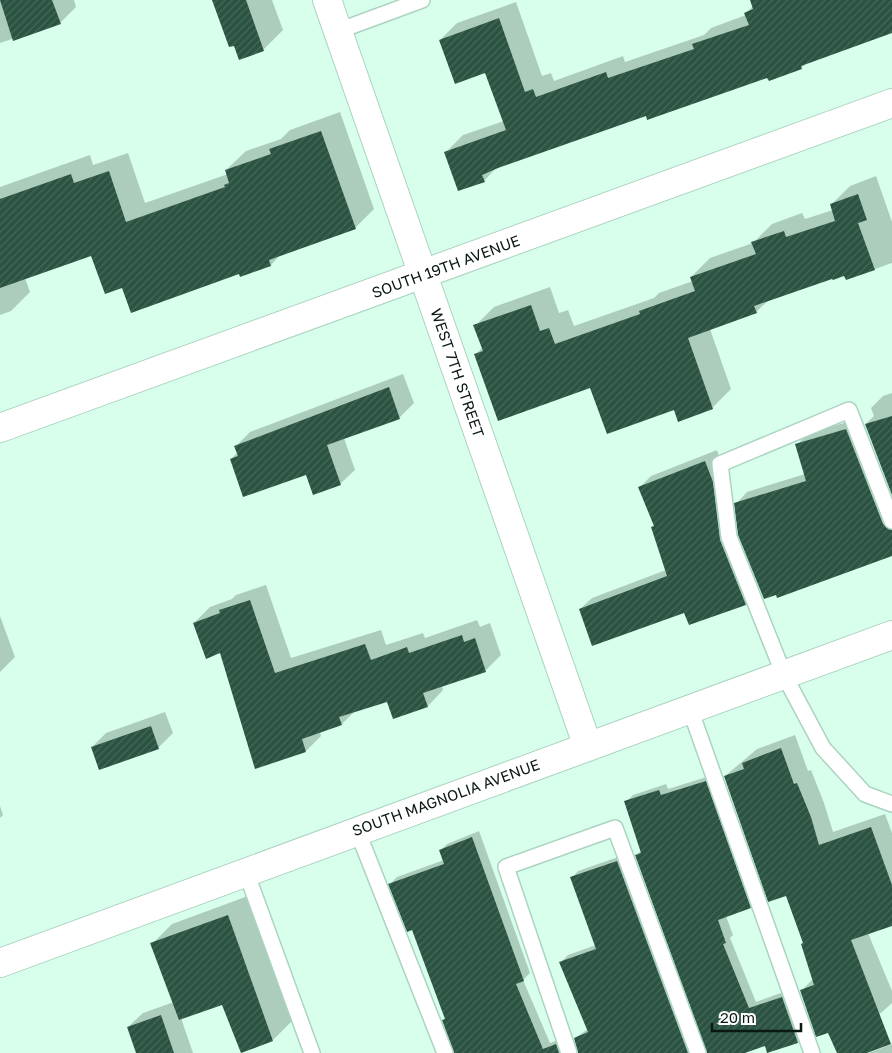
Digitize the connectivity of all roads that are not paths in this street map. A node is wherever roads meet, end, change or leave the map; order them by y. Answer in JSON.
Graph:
{"nodes":[{"id":1,"x":327,"y":0,"type":"edge"},
{"id":2,"x":422,"y":0,"type":"edge"},
{"id":3,"x":338,"y":31,"type":"junction"},
{"id":4,"x":892,"y":103,"type":"edge"},
{"id":5,"x":423,"y":275,"type":"junction"},
{"id":6,"x":0,"y":428,"type":"edge"},
{"id":7,"x":892,"y":521,"type":"edge"},
{"id":8,"x":892,"y":635,"type":"edge"},
{"id":9,"x":784,"y":675,"type":"junction"},
{"id":10,"x":690,"y":709,"type":"junction"},
{"id":11,"x":588,"y":747,"type":"junction"},
{"id":12,"x":892,"y":804,"type":"edge"},
{"id":13,"x":357,"y":830,"type":"junction"},
{"id":14,"x":246,"y":872,"type":"junction"},
{"id":15,"x":0,"y":963,"type":"edge"},
{"id":16,"x":312,"y":1053,"type":"edge"},
{"id":17,"x":445,"y":1053,"type":"edge"},
{"id":18,"x":569,"y":1053,"type":"edge"},
{"id":19,"x":698,"y":1053,"type":"edge"},
{"id":20,"x":812,"y":1053,"type":"edge"}],
"edges":[{"from":1,"to":3,"type":"street","name":"WEST 7TH STREET"},
{"from":2,"to":3,"type":"lane"},
{"from":3,"to":5,"type":"street","name":"WEST 7TH STREET"},
{"from":4,"to":5,"type":"street","name":"SOUTH 19TH AVENUE"},
{"from":5,"to":6,"type":"street","name":"SOUTH 19TH AVENUE"},
{"from":5,"to":11,"type":"street","name":"WEST 7TH STREET"},
{"from":7,"to":9,"type":"lane"},
{"from":8,"to":9,"type":"street","name":"SOUTH MAGNOLIA AVENUE"},
{"from":9,"to":10,"type":"street","name":"SOUTH MAGNOLIA AVENUE"},
{"from":9,"to":12,"type":"lane"},
{"from":10,"to":11,"type":"street","name":"SOUTH MAGNOLIA AVENUE"},
{"from":10,"to":20,"type":"lane"},
{"from":11,"to":13,"type":"street","name":"SOUTH MAGNOLIA AVENUE"},
{"from":13,"to":14,"type":"street","name":"SOUTH MAGNOLIA AVENUE"},
{"from":13,"to":17,"type":"lane"},
{"from":14,"to":15,"type":"street","name":"SOUTH MAGNOLIA AVENUE"},
{"from":14,"to":16,"type":"lane"},
{"from":18,"to":19,"type":"lane"}]}
